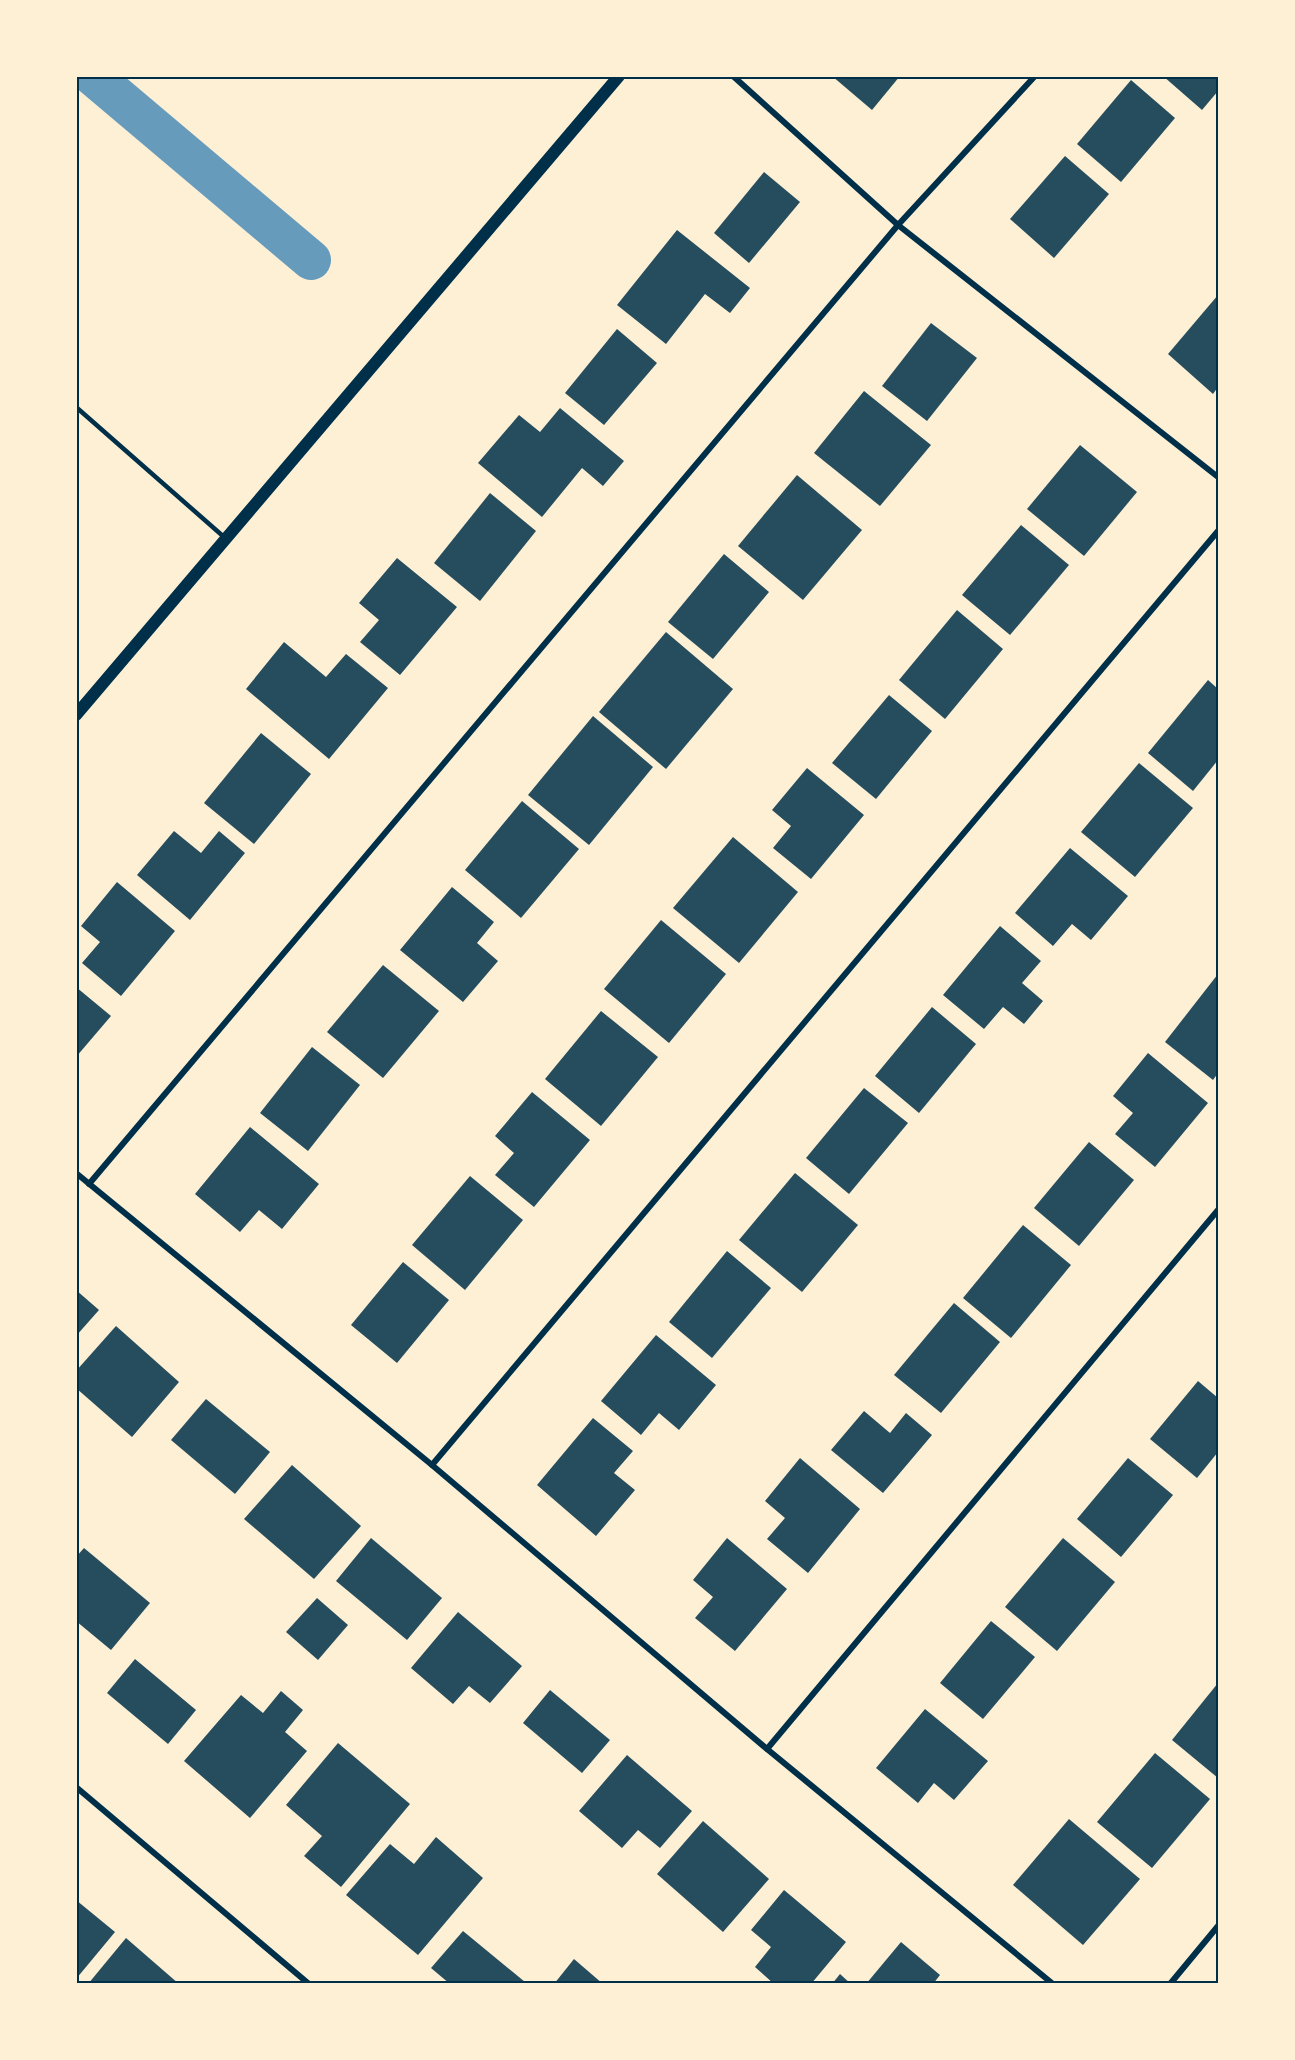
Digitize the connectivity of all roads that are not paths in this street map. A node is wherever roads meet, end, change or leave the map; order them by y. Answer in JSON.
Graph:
{"nodes":[{"id":1,"x":618,"y":76,"type":"edge"},
{"id":2,"x":733,"y":76,"type":"edge"},
{"id":3,"x":1035,"y":76,"type":"edge"},
{"id":4,"x":898,"y":225,"type":"junction"},
{"id":5,"x":76,"y":407,"type":"edge"},
{"id":6,"x":1218,"y":477,"type":"edge"},
{"id":7,"x":1218,"y":531,"type":"edge"},
{"id":8,"x":226,"y":538,"type":"junction"},
{"id":9,"x":76,"y":715,"type":"edge"},
{"id":10,"x":76,"y":1173,"type":"edge"},
{"id":11,"x":90,"y":1184,"type":"junction"},
{"id":12,"x":1218,"y":1210,"type":"edge"},
{"id":13,"x":432,"y":1465,"type":"junction"},
{"id":14,"x":767,"y":1749,"type":"junction"},
{"id":15,"x":76,"y":1787,"type":"edge"},
{"id":16,"x":1218,"y":1926,"type":"edge"},
{"id":17,"x":309,"y":1983,"type":"edge"},
{"id":18,"x":1053,"y":1983,"type":"edge"},
{"id":19,"x":1170,"y":1983,"type":"edge"}],
"edges":[{"from":1,"to":8,"type":"main road"},
{"from":2,"to":4,"type":"street"},
{"from":3,"to":4,"type":"street"},
{"from":4,"to":6,"type":"street"},
{"from":4,"to":11,"type":"street"},
{"from":5,"to":8,"type":"lane"},
{"from":7,"to":13,"type":"street"},
{"from":8,"to":9,"type":"main road"},
{"from":10,"to":11,"type":"street"},
{"from":11,"to":13,"type":"street"},
{"from":12,"to":14,"type":"street"},
{"from":13,"to":14,"type":"street"},
{"from":14,"to":18,"type":"street"},
{"from":15,"to":17,"type":"street"},
{"from":16,"to":19,"type":"street"}]}
